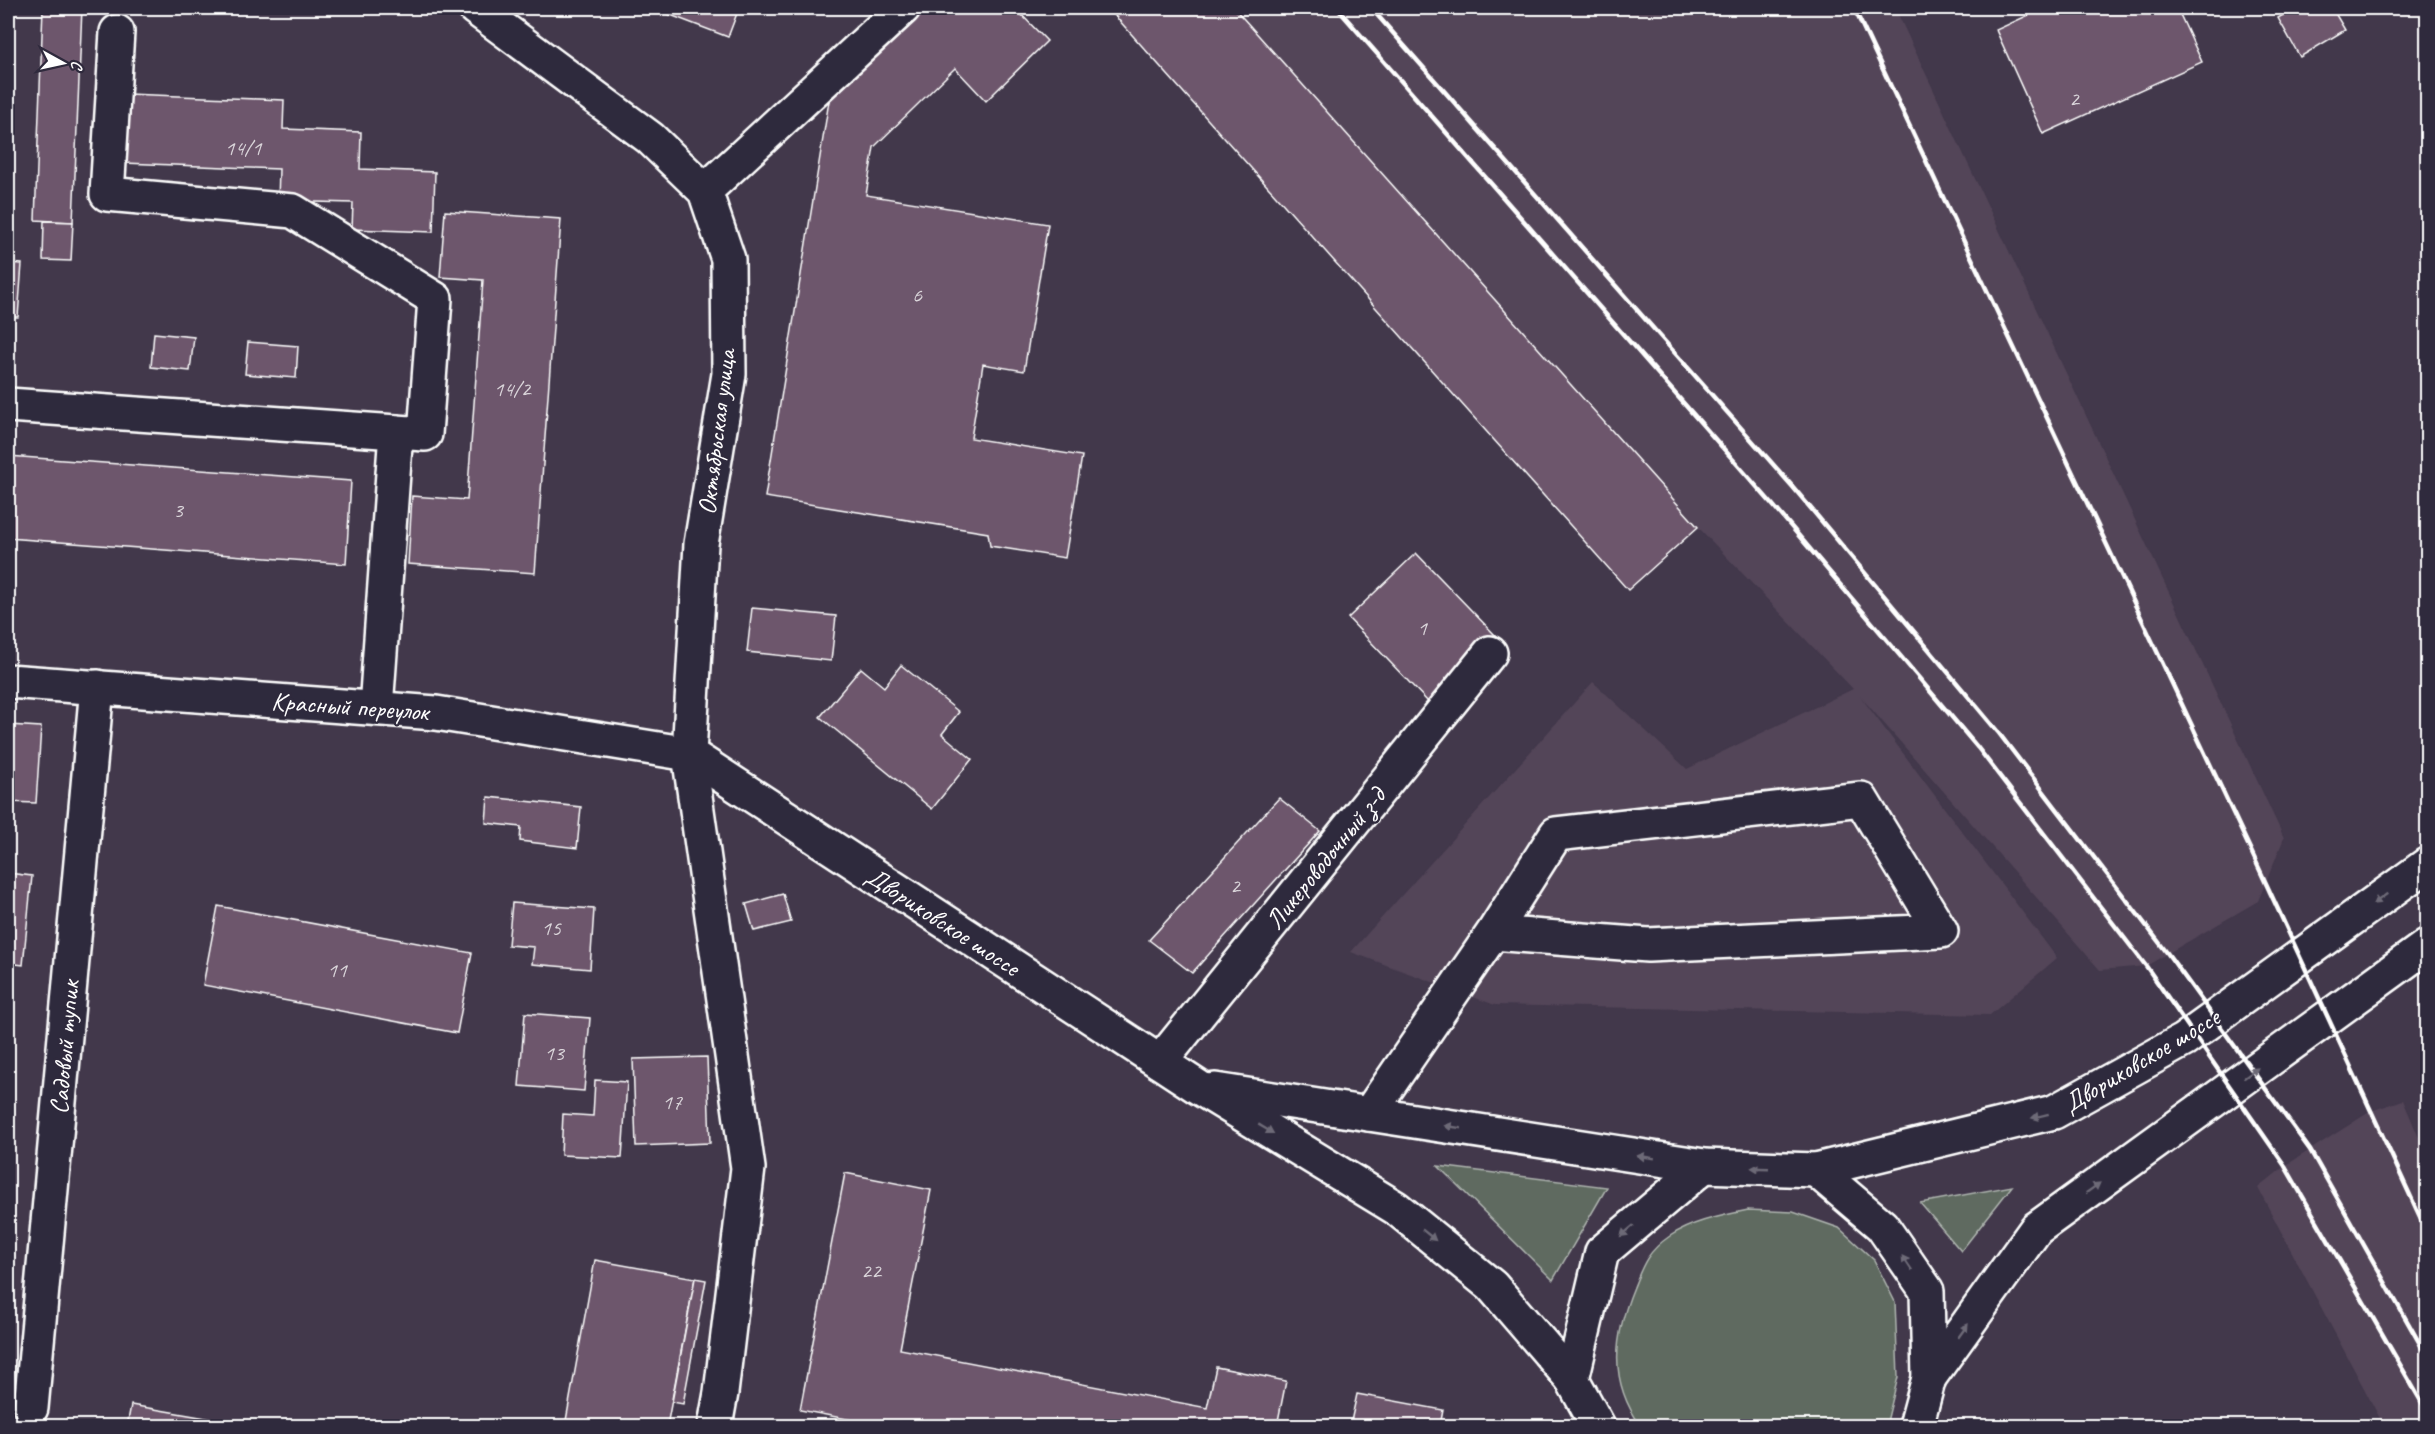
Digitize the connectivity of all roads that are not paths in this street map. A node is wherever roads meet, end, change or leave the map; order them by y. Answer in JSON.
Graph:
{"nodes":[{"id":1,"x":475,"y":8,"type":"edge"},
{"id":2,"x":903,"y":8,"type":"edge"},
{"id":3,"x":117,"y":32,"type":"dead end"},
{"id":4,"x":705,"y":191,"type":"junction"},
{"id":5,"x":8,"y":405,"type":"edge"},
{"id":6,"x":396,"y":432,"type":"junction"},
{"id":7,"x":1490,"y":653,"type":"dead end"},
{"id":8,"x":8,"y":681,"type":"edge"},
{"id":9,"x":97,"y":687,"type":"junction"},
{"id":10,"x":376,"y":708,"type":"junction"},
{"id":11,"x":689,"y":754,"type":"junction"},
{"id":12,"x":2427,"y":864,"type":"edge"},
{"id":13,"x":1493,"y":933,"type":"junction"},
{"id":14,"x":2427,"y":945,"type":"edge"},
{"id":15,"x":1160,"y":1062,"type":"junction"},
{"id":16,"x":1198,"y":1088,"type":"junction"},
{"id":17,"x":1369,"y":1114,"type":"junction"},
{"id":18,"x":1704,"y":1166,"type":"junction"},
{"id":19,"x":1816,"y":1170,"type":"junction"},
{"id":20,"x":1929,"y":1378,"type":"junction"},
{"id":21,"x":1572,"y":1380,"type":"junction"},
{"id":22,"x":31,"y":1408,"type":"dead end"},
{"id":23,"x":715,"y":1426,"type":"edge"},
{"id":24,"x":1599,"y":1426,"type":"edge"},
{"id":25,"x":1916,"y":1426,"type":"edge"}],
"edges":[{"from":1,"to":4,"type":"main road","name":"Октябрьская улица"},
{"from":2,"to":4,"type":"main road"},
{"from":3,"to":6,"type":"main road"},
{"from":4,"to":11,"type":"main road","name":"Октябрьская улица"},
{"from":5,"to":6,"type":"main road"},
{"from":6,"to":10,"type":"main road"},
{"from":7,"to":15,"type":"main road","name":"Ликероводочный з-д"},
{"from":8,"to":9,"type":"main road","name":"Красный переулок"},
{"from":9,"to":10,"type":"main road","name":"Красный переулок"},
{"from":9,"to":22,"type":"main road","name":"Садовый тупик"},
{"from":10,"to":11,"type":"main road","name":"Красный переулок"},
{"from":11,"to":15,"type":"main road","name":"Двориковское шоссе"},
{"from":11,"to":23,"type":"main road","name":"Октябрьская улица"},
{"from":12,"to":19,"type":"main road","name":"Двориковское шоссе","one_way":true},
{"from":13,"to":13,"type":"main road"},
{"from":13,"to":17,"type":"main road"},
{"from":20,"to":14,"type":"main road","one_way":true},
{"from":15,"to":16,"type":"main road","name":"Двориковское шоссе"},
{"from":16,"to":17,"type":"main road","name":"Двориковское шоссе"},
{"from":16,"to":21,"type":"main road","name":"Двориковское шоссе","one_way":true},
{"from":18,"to":17,"type":"main road","name":"Двориковское шоссе","one_way":true},
{"from":19,"to":18,"type":"main road","name":"Двориковское шоссе","one_way":true},
{"from":18,"to":21,"type":"main road","one_way":true},
{"from":20,"to":19,"type":"main road","one_way":true},
{"from":20,"to":25,"type":"main road"},
{"from":21,"to":24,"type":"main road","name":"Двориковское шоссе"}]}
